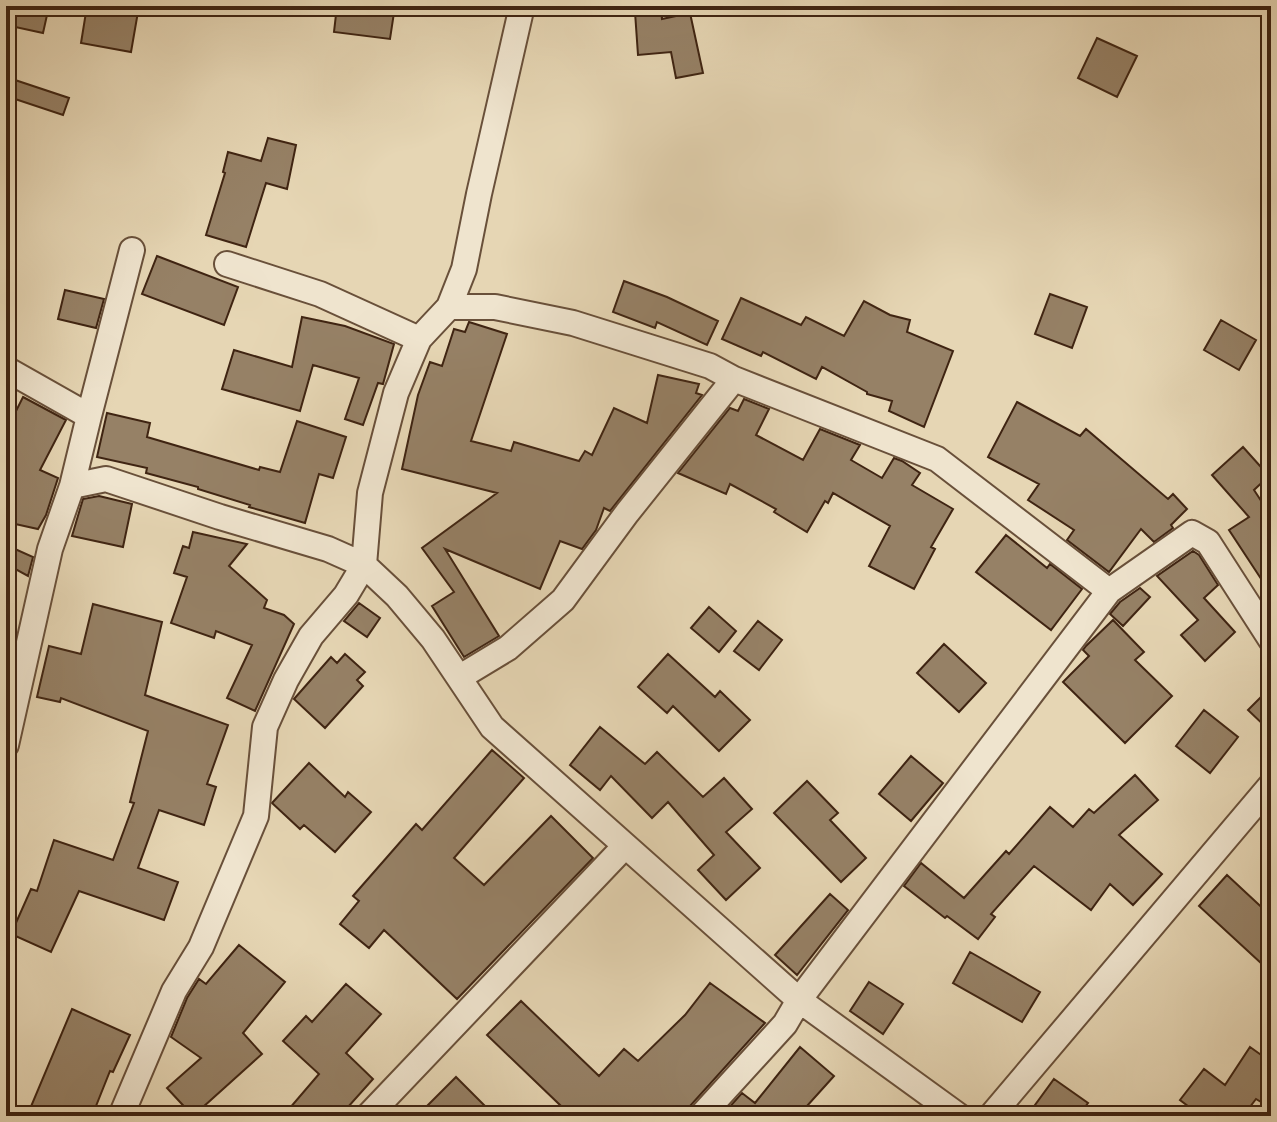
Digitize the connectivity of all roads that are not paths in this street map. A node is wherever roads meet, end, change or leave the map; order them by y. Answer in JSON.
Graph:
{"nodes":[{"id":1,"x":522,"y":6,"type":"edge"},
{"id":2,"x":132,"y":250,"type":"dead end"},
{"id":3,"x":227,"y":264,"type":"dead end"},
{"id":4,"x":449,"y":307,"type":"junction"},
{"id":5,"x":419,"y":339,"type":"junction"},
{"id":6,"x":6,"y":369,"type":"edge"},
{"id":7,"x":734,"y":379,"type":"junction"},
{"id":8,"x":89,"y":416,"type":"junction"},
{"id":9,"x":72,"y":486,"type":"junction"},
{"id":10,"x":364,"y":565,"type":"junction"},
{"id":11,"x":1109,"y":591,"type":"junction"},
{"id":12,"x":1271,"y":640,"type":"edge"},
{"id":13,"x":460,"y":677,"type":"junction"},
{"id":14,"x":6,"y":745,"type":"edge"},
{"id":15,"x":1271,"y":785,"type":"edge"},
{"id":16,"x":625,"y":846,"type":"junction"},
{"id":17,"x":799,"y":1000,"type":"junction"},
{"id":18,"x":121,"y":1116,"type":"edge"},
{"id":19,"x":368,"y":1116,"type":"edge"},
{"id":20,"x":701,"y":1116,"type":"edge"},
{"id":21,"x":959,"y":1116,"type":"edge"},
{"id":22,"x":991,"y":1116,"type":"edge"}],
"edges":[{"from":1,"to":4,"type":"street"},
{"from":2,"to":8,"type":"street"},
{"from":3,"to":5,"type":"street"},
{"from":4,"to":5,"type":"street"},
{"from":4,"to":7,"type":"street"},
{"from":5,"to":10,"type":"street"},
{"from":6,"to":8,"type":"street"},
{"from":7,"to":11,"type":"street"},
{"from":7,"to":13,"type":"street"},
{"from":8,"to":9,"type":"street"},
{"from":9,"to":10,"type":"street"},
{"from":9,"to":14,"type":"street"},
{"from":10,"to":13,"type":"street"},
{"from":10,"to":18,"type":"street"},
{"from":11,"to":12,"type":"street"},
{"from":11,"to":17,"type":"street"},
{"from":13,"to":16,"type":"street"},
{"from":15,"to":22,"type":"street"},
{"from":16,"to":17,"type":"street"},
{"from":16,"to":19,"type":"street"},
{"from":17,"to":20,"type":"street"},
{"from":17,"to":21,"type":"street"}]}
